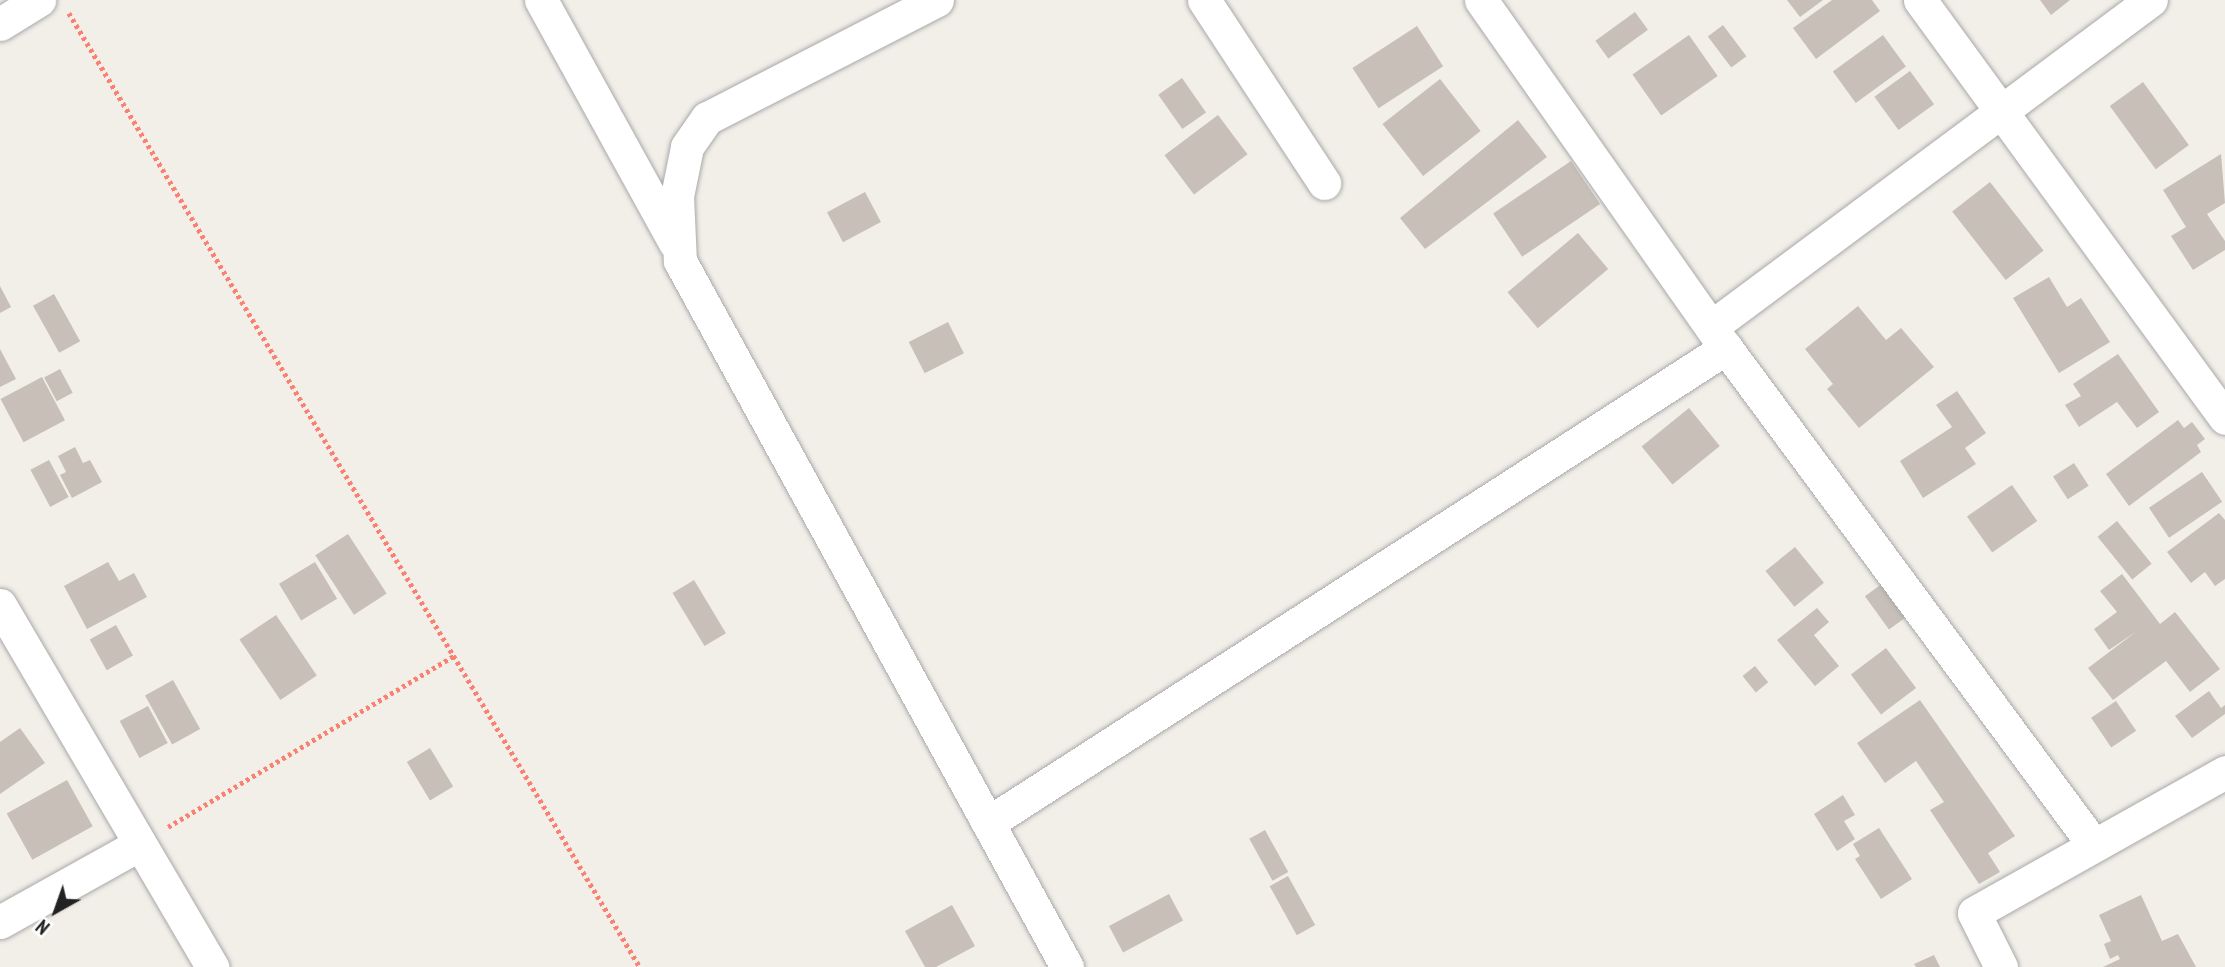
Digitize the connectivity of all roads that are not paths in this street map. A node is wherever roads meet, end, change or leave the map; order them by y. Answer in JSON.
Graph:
{"nodes":[{"id":1,"x":39,"y":0,"type":"edge"},
{"id":2,"x":541,"y":0,"type":"edge"},
{"id":3,"x":937,"y":0,"type":"edge"},
{"id":4,"x":1205,"y":0,"type":"edge"},
{"id":5,"x":1480,"y":0,"type":"edge"},
{"id":6,"x":1920,"y":0,"type":"edge"},
{"id":7,"x":2151,"y":0,"type":"edge"},
{"id":8,"x":0,"y":24,"type":"edge"},
{"id":9,"x":2001,"y":112,"type":"junction"},
{"id":10,"x":1324,"y":183,"type":"dead end"},
{"id":11,"x":680,"y":251,"type":"junction"},
{"id":12,"x":1719,"y":338,"type":"junction"},
{"id":13,"x":2225,"y":418,"type":"edge"},
{"id":14,"x":0,"y":605,"type":"edge"},
{"id":15,"x":2225,"y":772,"type":"edge"},
{"id":16,"x":988,"y":823,"type":"junction"},
{"id":17,"x":140,"y":844,"type":"junction"},
{"id":18,"x":2093,"y":844,"type":"junction"},
{"id":19,"x":0,"y":922,"type":"edge"},
{"id":20,"x":212,"y":967,"type":"edge"},
{"id":21,"x":1067,"y":967,"type":"edge"},
{"id":22,"x":2001,"y":967,"type":"edge"}],
"edges":[{"from":1,"to":8,"type":"street"},
{"from":2,"to":11,"type":"street"},
{"from":3,"to":11,"type":"street"},
{"from":4,"to":10,"type":"street"},
{"from":5,"to":12,"type":"street"},
{"from":6,"to":9,"type":"street"},
{"from":7,"to":9,"type":"street"},
{"from":9,"to":12,"type":"street"},
{"from":9,"to":13,"type":"street"},
{"from":11,"to":16,"type":"street"},
{"from":12,"to":16,"type":"street"},
{"from":12,"to":18,"type":"street"},
{"from":14,"to":17,"type":"street"},
{"from":15,"to":18,"type":"street"},
{"from":16,"to":21,"type":"street"},
{"from":17,"to":19,"type":"street"},
{"from":17,"to":20,"type":"street"},
{"from":18,"to":22,"type":"street"}]}
